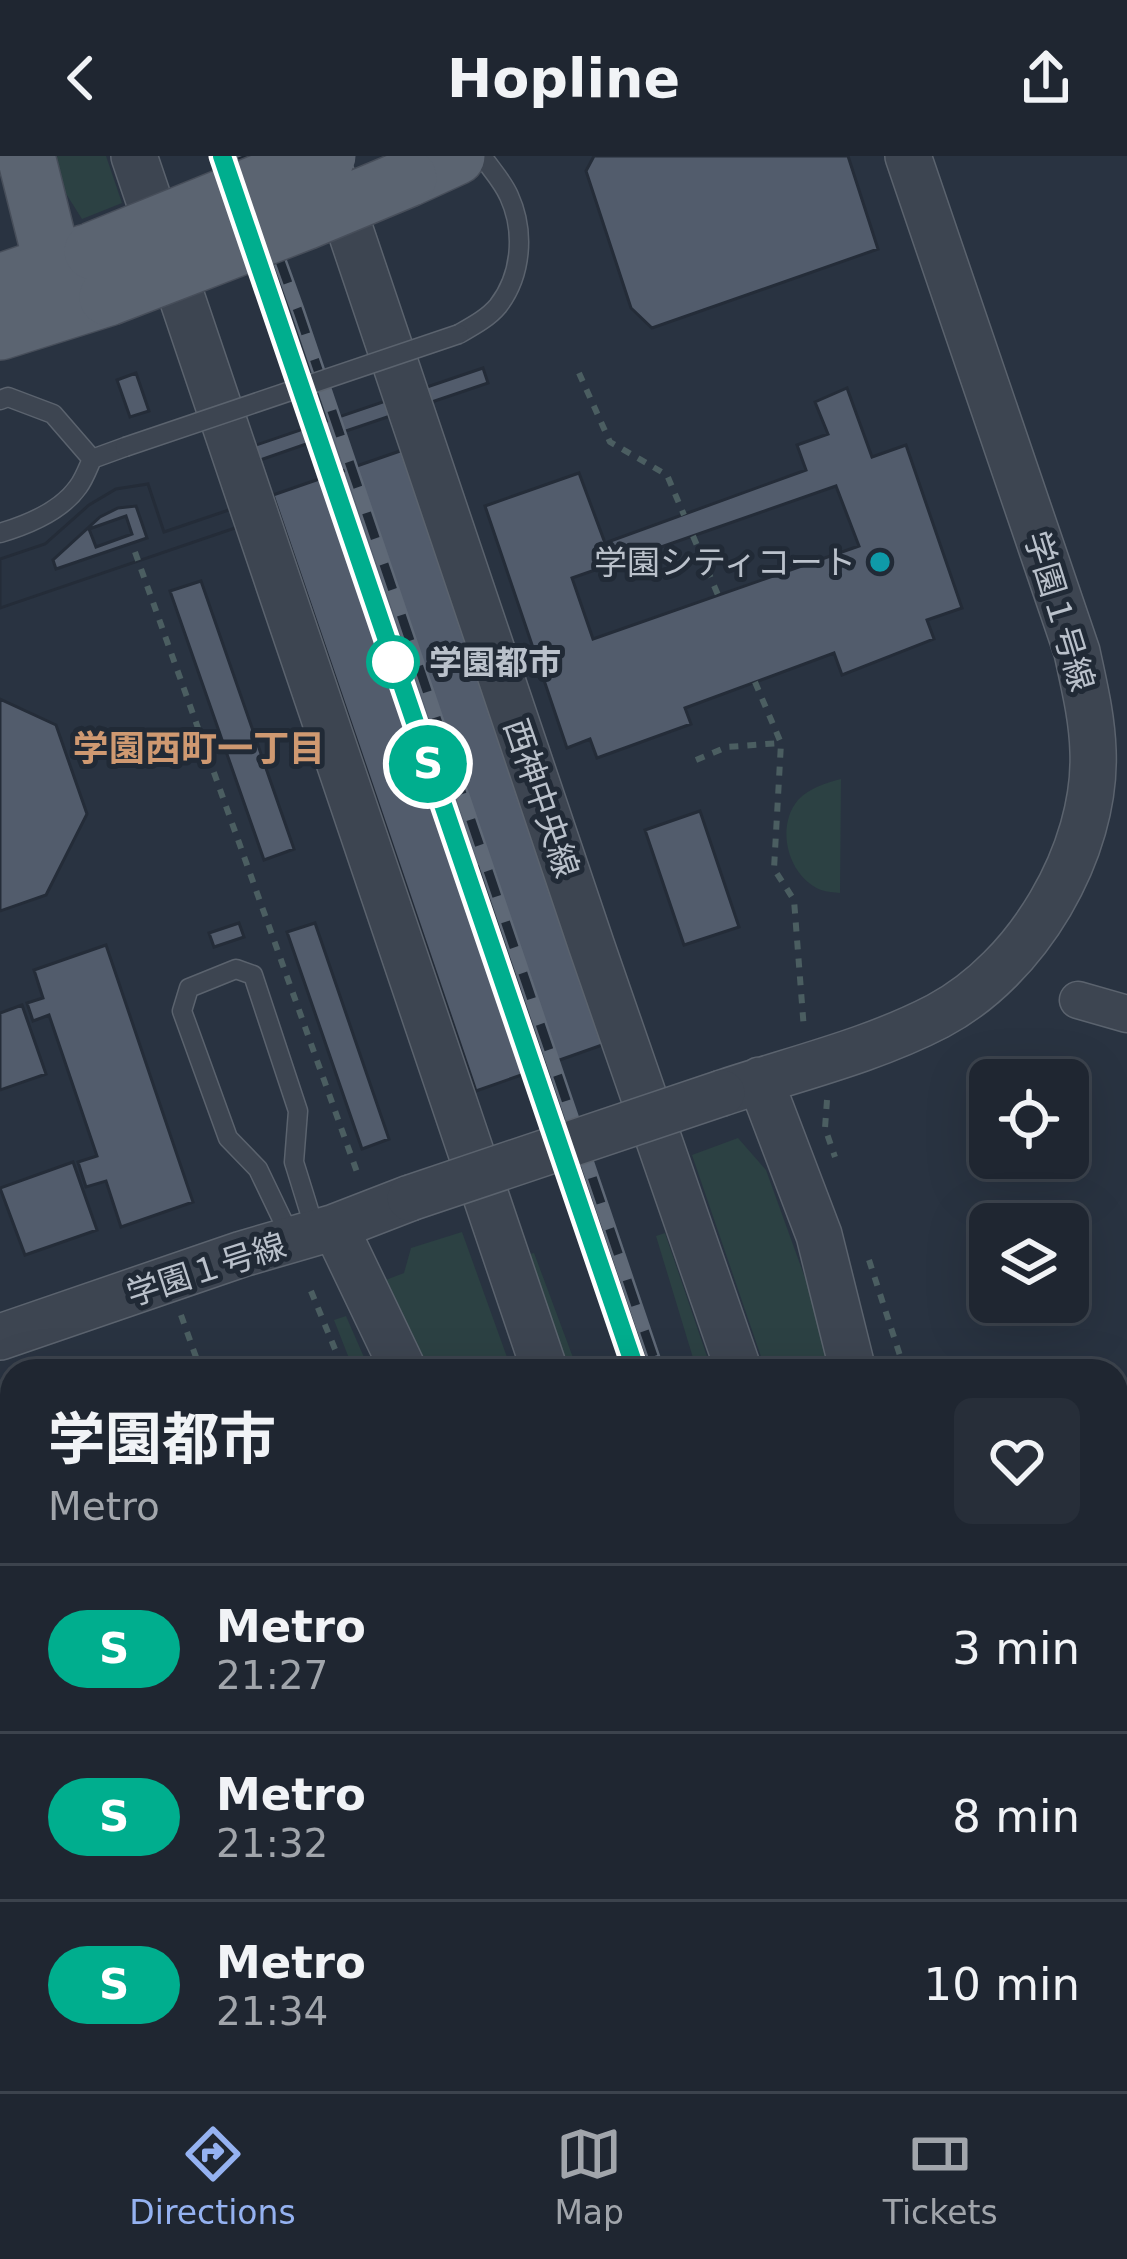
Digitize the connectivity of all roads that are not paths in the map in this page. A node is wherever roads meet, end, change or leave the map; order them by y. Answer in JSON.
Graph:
{"nodes":[{"id":1,"x":26,"y":156,"type":"edge"},
{"id":2,"x":134,"y":156,"type":"edge"},
{"id":3,"x":327,"y":156,"type":"edge"},
{"id":4,"x":482,"y":156,"type":"edge"},
{"id":5,"x":908,"y":156,"type":"edge"},
{"id":6,"x":432,"y":167,"type":"edge"},
{"id":7,"x":85,"y":271,"type":"junction"},
{"id":8,"x":0,"y":283,"type":"edge"},
{"id":9,"x":0,"y":331,"type":"edge"},
{"id":10,"x":0,"y":400,"type":"edge"},
{"id":11,"x":92,"y":459,"type":"junction"},
{"id":12,"x":0,"y":533,"type":"edge"},
{"id":13,"x":1078,"y":1000,"type":"dead end"},
{"id":14,"x":1127,"y":1014,"type":"edge"},
{"id":15,"x":741,"y":1086,"type":"junction"},
{"id":16,"x":314,"y":1233,"type":"junction"},
{"id":17,"x":0,"y":1337,"type":"edge"},
{"id":18,"x":396,"y":1359,"type":"edge"},
{"id":19,"x":541,"y":1359,"type":"edge"},
{"id":20,"x":735,"y":1359,"type":"edge"},
{"id":21,"x":850,"y":1359,"type":"edge"}],
"edges":[{"from":1,"to":7,"type":"main road"},
{"from":2,"to":19,"type":"street"},
{"from":3,"to":7,"type":"main road","bridge":true},
{"from":3,"to":20,"type":"street","name":"西神中央線"},
{"from":4,"to":11,"type":"lane","bridge":true},
{"from":5,"to":15,"type":"street","name":"学園１号線"},
{"from":6,"to":7,"type":"main road","bridge":true},
{"from":7,"to":8,"type":"main road"},
{"from":7,"to":9,"type":"main road"},
{"from":10,"to":11,"type":"lane"},
{"from":11,"to":12,"type":"lane"},
{"from":13,"to":14,"type":"street"},
{"from":15,"to":16,"type":"street","name":"学園１号線","bridge":true},
{"from":15,"to":21,"type":"street"},
{"from":16,"to":16,"type":"lane"},
{"from":16,"to":17,"type":"street","name":"学園１号線"},
{"from":16,"to":18,"type":"street"}]}
